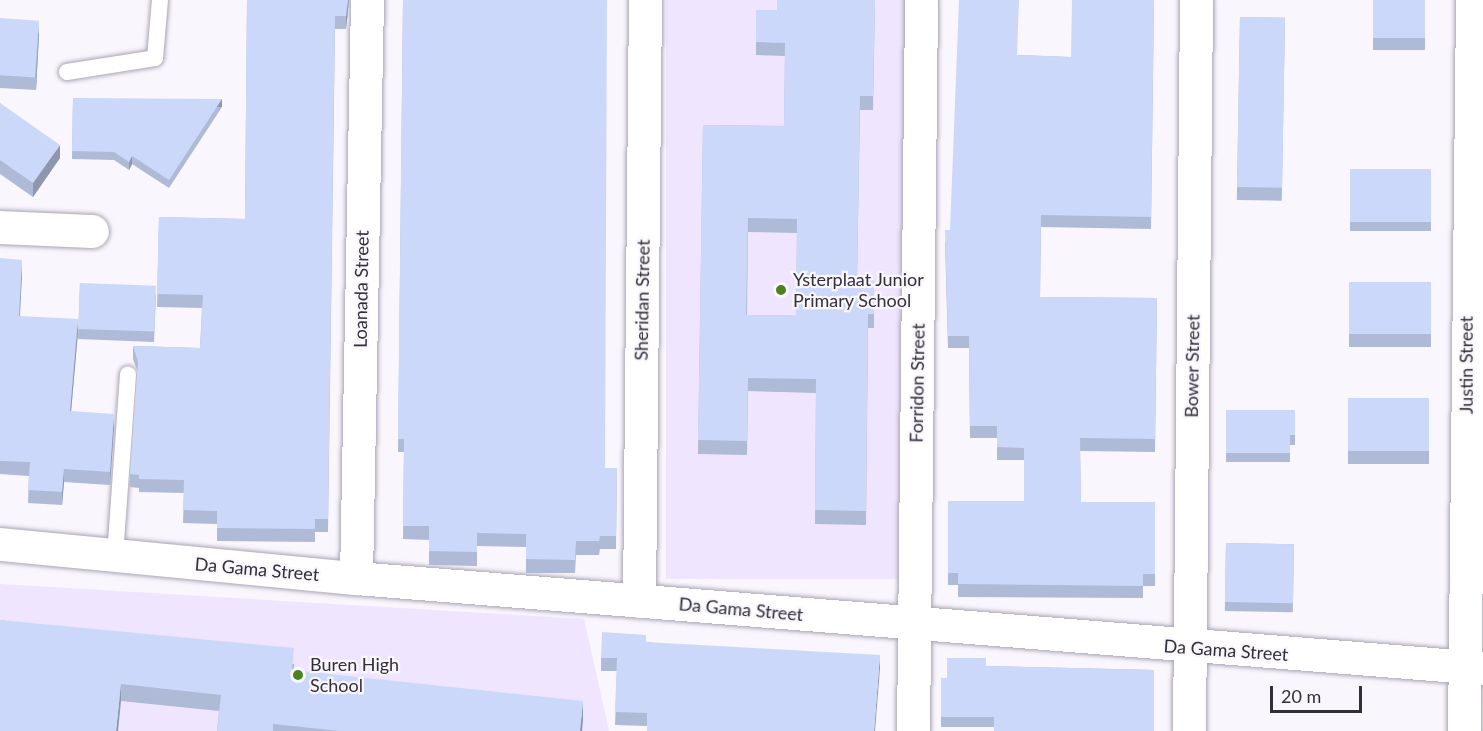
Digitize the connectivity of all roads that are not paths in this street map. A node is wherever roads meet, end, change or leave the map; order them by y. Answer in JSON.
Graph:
{"nodes":[{"id":1,"x":160,"y":0,"type":"edge"},
{"id":2,"x":367,"y":0,"type":"edge"},
{"id":3,"x":645,"y":0,"type":"edge"},
{"id":4,"x":921,"y":0,"type":"edge"},
{"id":5,"x":1196,"y":0,"type":"edge"},
{"id":6,"x":1472,"y":0,"type":"edge"},
{"id":7,"x":68,"y":72,"type":"dead end"},
{"id":8,"x":0,"y":226,"type":"edge"},
{"id":9,"x":92,"y":231,"type":"dead end"},
{"id":10,"x":128,"y":374,"type":"dead end"},
{"id":11,"x":0,"y":544,"type":"edge"},
{"id":12,"x":115,"y":556,"type":"junction"},
{"id":13,"x":356,"y":578,"type":"junction"},
{"id":14,"x":639,"y":601,"type":"junction"},
{"id":15,"x":914,"y":623,"type":"junction"},
{"id":16,"x":1190,"y":647,"type":"junction"},
{"id":17,"x":1474,"y":667,"type":"edge"},
{"id":18,"x":913,"y":731,"type":"edge"},
{"id":19,"x":1189,"y":731,"type":"edge"},
{"id":20,"x":1464,"y":731,"type":"edge"}],
"edges":[{"from":1,"to":7,"type":"lane"},
{"from":2,"to":13,"type":"street","name":"Loanada Street"},
{"from":3,"to":14,"type":"street","name":"Sheridan Street"},
{"from":4,"to":15,"type":"street","name":"Forridon Street"},
{"from":5,"to":16,"type":"street","name":"Bower Street"},
{"from":6,"to":17,"type":"street","name":"Justin Street"},
{"from":8,"to":9,"type":"street"},
{"from":10,"to":12,"type":"lane"},
{"from":11,"to":12,"type":"street","name":"Da Gama Street"},
{"from":12,"to":13,"type":"street","name":"Da Gama Street"},
{"from":13,"to":14,"type":"street","name":"Da Gama Street"},
{"from":14,"to":15,"type":"street","name":"Da Gama Street"},
{"from":15,"to":16,"type":"street","name":"Da Gama Street"},
{"from":15,"to":18,"type":"street","name":"Forridon Street"},
{"from":16,"to":17,"type":"street","name":"Da Gama Street"},
{"from":16,"to":19,"type":"street","name":"Bower Street"},
{"from":17,"to":20,"type":"street","name":"Justin Street"}]}
